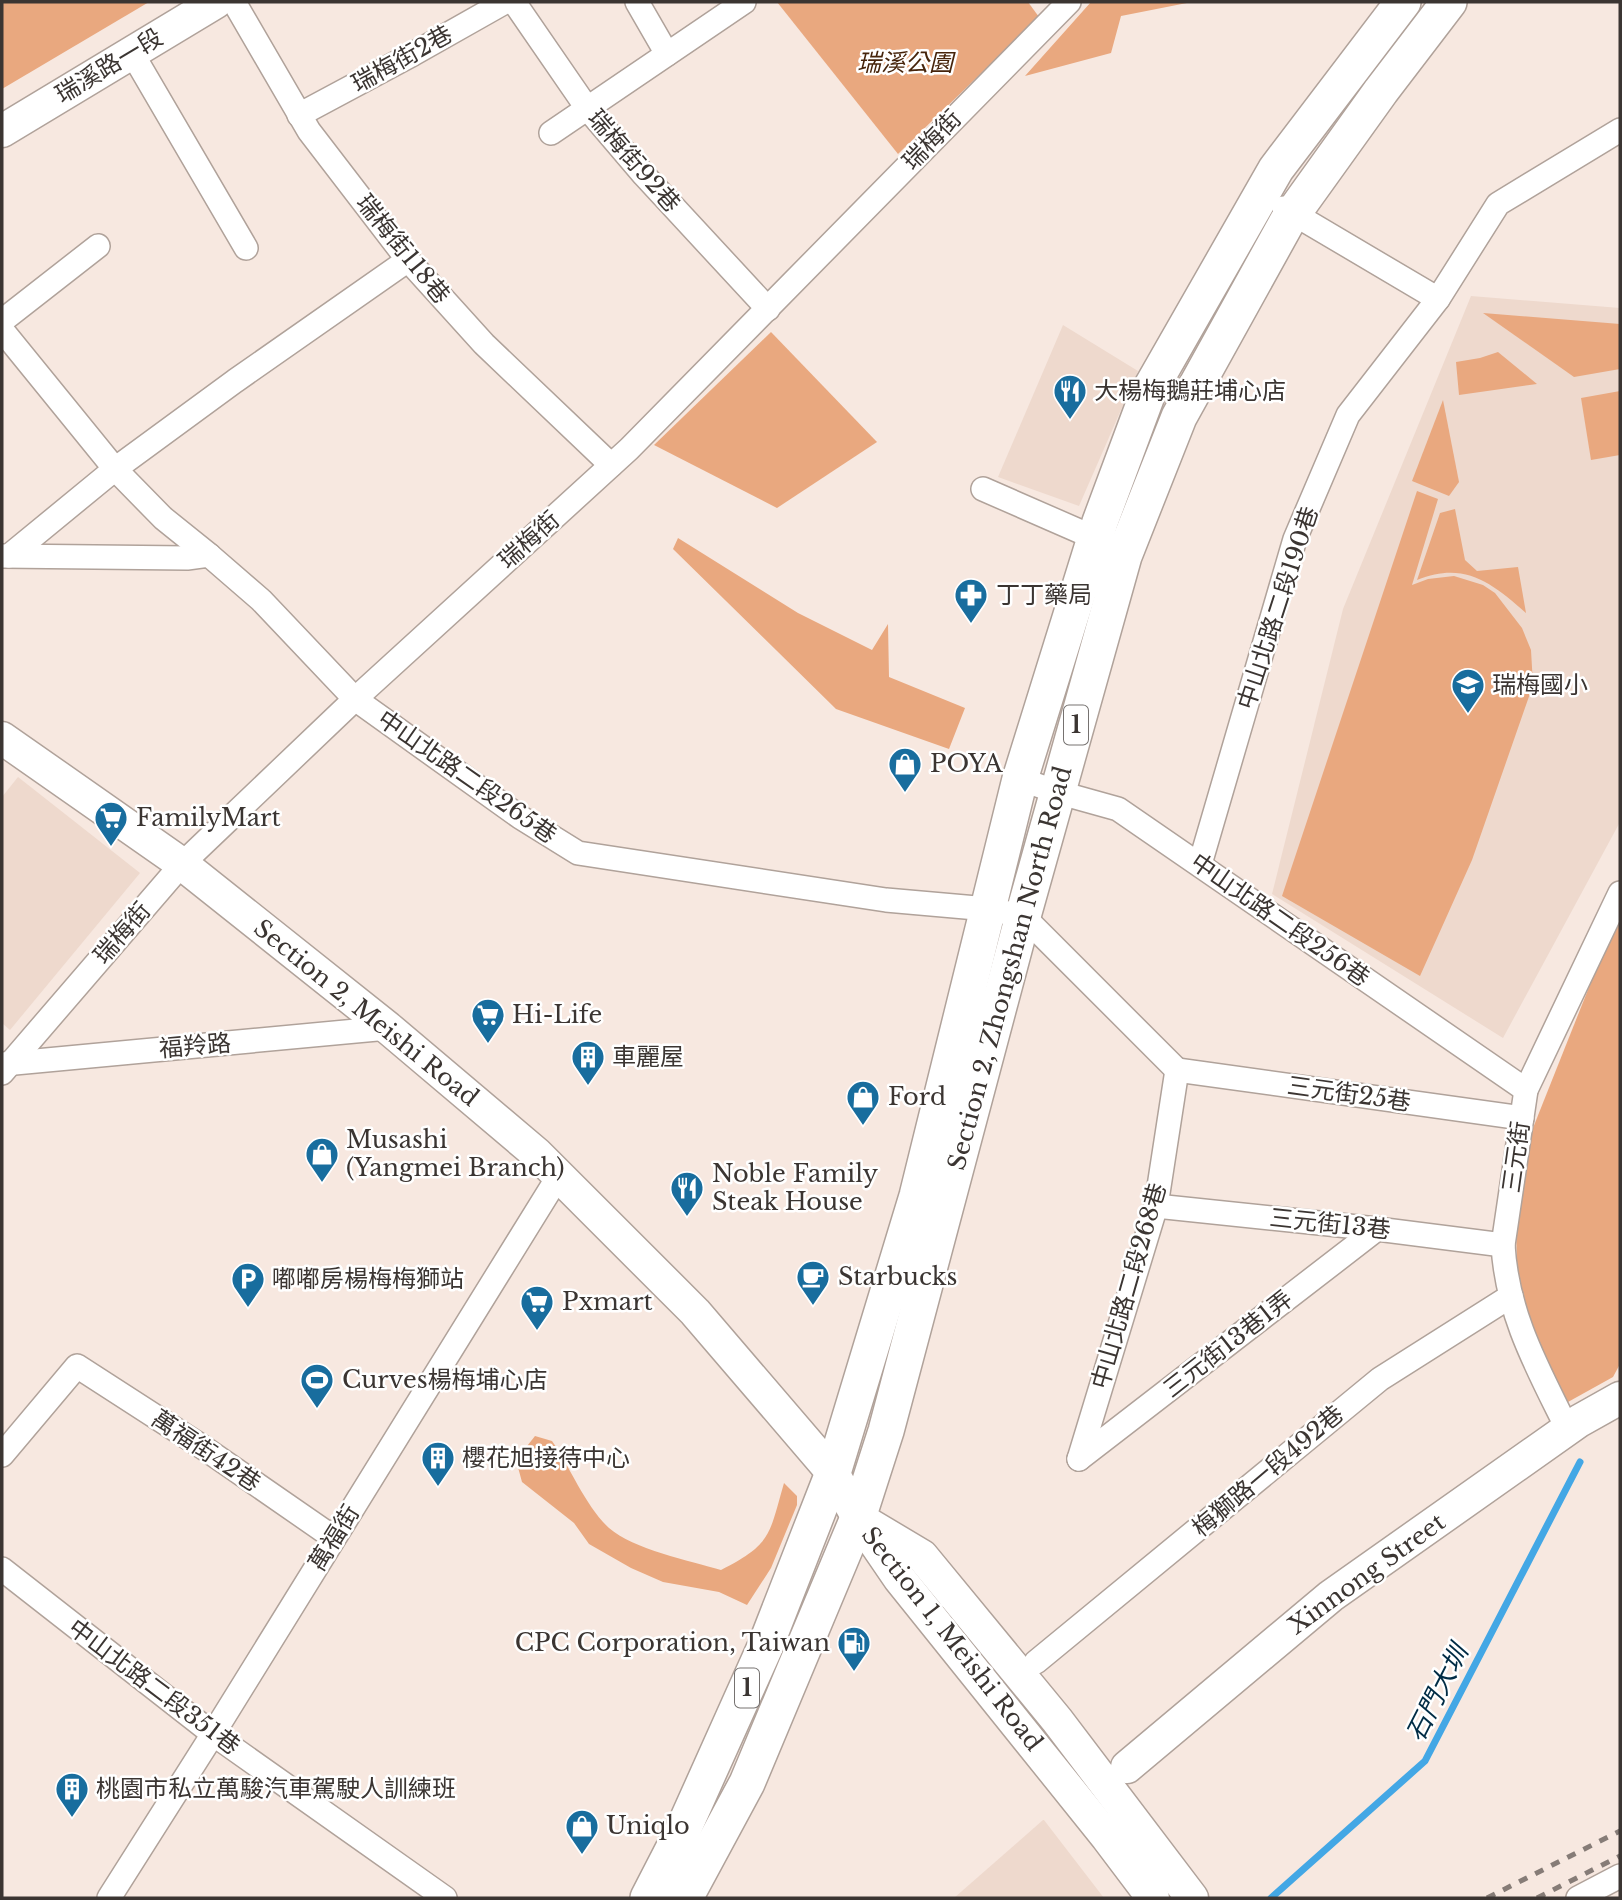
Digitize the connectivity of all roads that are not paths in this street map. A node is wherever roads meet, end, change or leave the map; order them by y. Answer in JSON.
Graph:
{"nodes":[{"id":1,"x":216,"y":2,"type":"edge"},
{"id":2,"x":234,"y":2,"type":"edge"},
{"id":3,"x":505,"y":2,"type":"edge"},
{"id":4,"x":513,"y":2,"type":"edge"},
{"id":5,"x":637,"y":2,"type":"edge"},
{"id":6,"x":744,"y":2,"type":"edge"},
{"id":7,"x":1403,"y":2,"type":"edge"},
{"id":8,"x":1449,"y":2,"type":"edge"},
{"id":9,"x":1054,"y":7,"type":"edge"},
{"id":10,"x":132,"y":53,"type":"junction"},
{"id":11,"x":667,"y":54,"type":"junction"},
{"id":12,"x":587,"y":108,"type":"junction"},
{"id":13,"x":299,"y":115,"type":"junction"},
{"id":14,"x":1620,"y":130,"type":"edge"},
{"id":15,"x":2,"y":131,"type":"edge"},
{"id":16,"x":551,"y":133,"type":"dead end"},
{"id":17,"x":1261,"y":197,"type":"junction"},
{"id":18,"x":1294,"y":212,"type":"junction"},
{"id":19,"x":98,"y":246,"type":"dead end"},
{"id":20,"x":246,"y":248,"type":"dead end"},
{"id":21,"x":408,"y":260,"type":"junction"},
{"id":22,"x":1438,"y":299,"type":"junction"},
{"id":23,"x":768,"y":309,"type":"junction"},
{"id":24,"x":2,"y":321,"type":"edge"},
{"id":25,"x":2,"y":330,"type":"edge"},
{"id":26,"x":611,"y":465,"type":"junction"},
{"id":27,"x":115,"y":469,"type":"junction"},
{"id":28,"x":983,"y":489,"type":"dead end"},
{"id":29,"x":1095,"y":538,"type":"junction"},
{"id":30,"x":209,"y":555,"type":"junction"},
{"id":31,"x":6,"y":556,"type":"edge"},
{"id":32,"x":355,"y":699,"type":"junction"},
{"id":33,"x":2,"y":738,"type":"edge"},
{"id":34,"x":1020,"y":779,"type":"junction"},
{"id":35,"x":1057,"y":792,"type":"junction"},
{"id":36,"x":181,"y":864,"type":"junction"},
{"id":37,"x":1200,"y":864,"type":"junction"},
{"id":38,"x":1620,"y":893,"type":"edge"},
{"id":39,"x":988,"y":909,"type":"junction"},
{"id":40,"x":1023,"y":916,"type":"junction"},
{"id":41,"x":388,"y":1028,"type":"junction"},
{"id":42,"x":4,"y":1065,"type":"edge"},
{"id":43,"x":1177,"y":1070,"type":"junction"},
{"id":44,"x":1526,"y":1090,"type":"junction"},
{"id":45,"x":1522,"y":1118,"type":"junction"},
{"id":46,"x":558,"y":1177,"type":"junction"},
{"id":47,"x":1156,"y":1206,"type":"junction"},
{"id":48,"x":1377,"y":1229,"type":"junction"},
{"id":49,"x":1503,"y":1245,"type":"junction"},
{"id":50,"x":1511,"y":1296,"type":"junction"},
{"id":51,"x":1620,"y":1398,"type":"edge"},
{"id":52,"x":1568,"y":1430,"type":"junction"},
{"id":53,"x":2,"y":1455,"type":"edge"},
{"id":54,"x":1079,"y":1460,"type":"joint"},
{"id":55,"x":833,"y":1473,"type":"junction"},
{"id":56,"x":858,"y":1518,"type":"junction"},
{"id":57,"x":334,"y":1538,"type":"junction"},
{"id":58,"x":2,"y":1569,"type":"edge"},
{"id":59,"x":1036,"y":1662,"type":"dead end"},
{"id":60,"x":213,"y":1734,"type":"junction"},
{"id":61,"x":1127,"y":1767,"type":"dead end"},
{"id":62,"x":1620,"y":1876,"type":"edge"},
{"id":63,"x":109,"y":1898,"type":"edge"},
{"id":64,"x":445,"y":1898,"type":"edge"},
{"id":65,"x":648,"y":1898,"type":"edge"},
{"id":66,"x":685,"y":1898,"type":"edge"},
{"id":67,"x":1153,"y":1898,"type":"edge"},
{"id":68,"x":1192,"y":1898,"type":"edge"},
{"id":69,"x":1578,"y":1898,"type":"edge"}],
"edges":[{"from":1,"to":10,"type":"street","name":"瑞溪路一段"},
{"from":2,"to":13,"type":"street","name":"瑞梅街118巷"},
{"from":3,"to":13,"type":"street","name":"瑞梅街2巷"},
{"from":4,"to":12,"type":"street","name":"瑞梅街92巷"},
{"from":5,"to":11,"type":"street"},
{"from":6,"to":11,"type":"street"},
{"from":7,"to":17,"type":"main road","name":"Section 2, Zhongshan North Road","number":"1"},
{"from":8,"to":18,"type":"main road","name":"Section 2, Zhongshan North Road","number":"1"},
{"from":9,"to":23,"type":"street","name":"瑞梅街"},
{"from":10,"to":15,"type":"street","name":"瑞溪路一段"},
{"from":10,"to":20,"type":"street"},
{"from":11,"to":12,"type":"street"},
{"from":12,"to":16,"type":"street"},
{"from":12,"to":23,"type":"street","name":"瑞梅街92巷"},
{"from":13,"to":21,"type":"street","name":"瑞梅街118巷"},
{"from":14,"to":22,"type":"street","name":"中山北路二段190巷"},
{"from":17,"to":18,"type":"street"},
{"from":17,"to":29,"type":"main road","name":"Section 2, Zhongshan North Road","number":"1"},
{"from":18,"to":22,"type":"street"},
{"from":18,"to":35,"type":"main road","name":"Section 2, Zhongshan North Road","number":"1"},
{"from":19,"to":24,"type":"street"},
{"from":21,"to":26,"type":"street","name":"瑞梅街118巷"},
{"from":21,"to":27,"type":"street"},
{"from":22,"to":37,"type":"street","name":"中山北路二段190巷"},
{"from":23,"to":26,"type":"street","name":"瑞梅街"},
{"from":25,"to":27,"type":"street","name":"中山北路二段265巷"},
{"from":26,"to":32,"type":"street","name":"瑞梅街"},
{"from":27,"to":30,"type":"street","name":"中山北路二段265巷"},
{"from":27,"to":31,"type":"street"},
{"from":28,"to":29,"type":"street"},
{"from":29,"to":34,"type":"main road","name":"Section 2, Zhongshan North Road","number":"1"},
{"from":30,"to":31,"type":"street"},
{"from":30,"to":32,"type":"street","name":"中山北路二段265巷"},
{"from":32,"to":36,"type":"street","name":"瑞梅街"},
{"from":32,"to":39,"type":"street","name":"中山北路二段265巷"},
{"from":33,"to":36,"type":"street","name":"Section 2, Meishi Road"},
{"from":34,"to":35,"type":"street","name":"中山北路二段256巷"},
{"from":34,"to":39,"type":"main road","name":"Section 2, Zhongshan North Road","number":"1"},
{"from":35,"to":37,"type":"street","name":"中山北路二段256巷"},
{"from":35,"to":40,"type":"main road","name":"Section 2, Zhongshan North Road","number":"1"},
{"from":36,"to":41,"type":"street","name":"Section 2, Meishi Road"},
{"from":36,"to":42,"type":"street","name":"瑞梅街"},
{"from":37,"to":44,"type":"street","name":"中山北路二段256巷"},
{"from":38,"to":44,"type":"street","name":"三元街"},
{"from":39,"to":40,"type":"street"},
{"from":39,"to":55,"type":"main road","name":"Section 2, Zhongshan North Road","number":"1"},
{"from":40,"to":43,"type":"street"},
{"from":40,"to":56,"type":"main road","name":"Section 2, Zhongshan North Road","number":"1"},
{"from":41,"to":42,"type":"street","name":"福羚路"},
{"from":41,"to":46,"type":"street","name":"Section 2, Meishi Road"},
{"from":43,"to":45,"type":"street","name":"三元街25巷"},
{"from":43,"to":47,"type":"street","name":"中山北路二段268巷"},
{"from":44,"to":45,"type":"street","name":"三元街"},
{"from":45,"to":49,"type":"street","name":"三元街"},
{"from":46,"to":55,"type":"street","name":"Section 2, Meishi Road"},
{"from":46,"to":57,"type":"street","name":"萬福街"},
{"from":47,"to":48,"type":"street","name":"三元街13巷"},
{"from":47,"to":54,"type":"street","name":"中山北路二段268巷"},
{"from":48,"to":49,"type":"street","name":"三元街13巷"},
{"from":48,"to":54,"type":"street","name":"三元街13巷1弄"},
{"from":49,"to":50,"type":"street","name":"三元街"},
{"from":50,"to":52,"type":"street","name":"三元街"},
{"from":50,"to":59,"type":"street","name":"梅獅路一段492巷"},
{"from":51,"to":52,"type":"street","name":"Xinnong Street"},
{"from":52,"to":61,"type":"street","name":"Xinnong Street"},
{"from":53,"to":57,"type":"street","name":"萬福街42巷"},
{"from":55,"to":56,"type":"street","name":"Section 2, Meishi Road"},
{"from":55,"to":65,"type":"main road","name":"Section 2, Zhongshan North Road","number":"1"},
{"from":56,"to":66,"type":"main road","name":"Section 2, Zhongshan North Road","number":"1"},
{"from":56,"to":67,"type":"street","name":"Section 1, Meishi Road"},
{"from":56,"to":68,"type":"street","name":"Section 1, Meishi Road"},
{"from":57,"to":60,"type":"street","name":"萬福街"},
{"from":58,"to":60,"type":"street","name":"中山北路二段351巷"},
{"from":60,"to":63,"type":"street","name":"萬福街"},
{"from":60,"to":64,"type":"street","name":"中山北路二段351巷"},
{"from":62,"to":69,"type":"street"}]}
